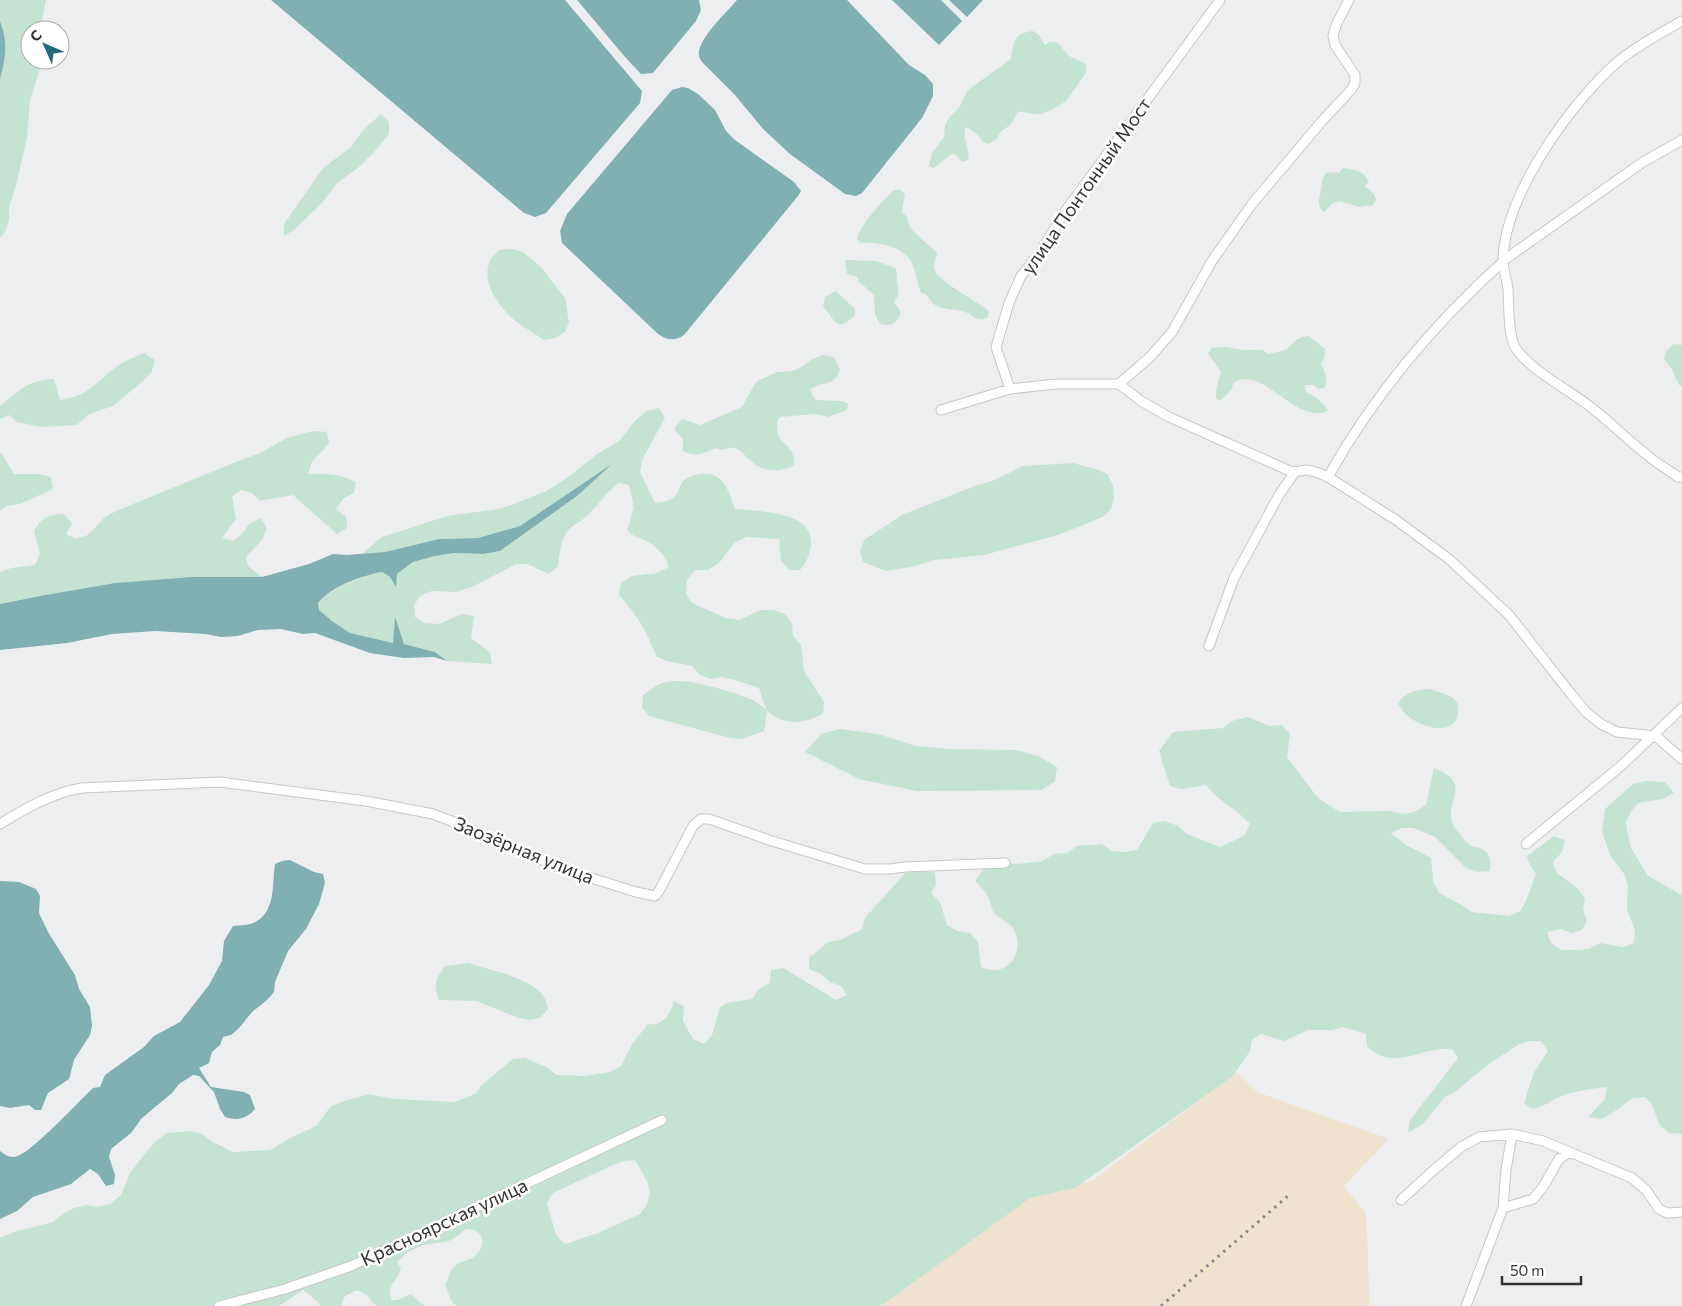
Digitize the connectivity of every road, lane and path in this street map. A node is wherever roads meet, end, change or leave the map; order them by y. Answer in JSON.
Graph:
{"nodes":[{"id":1,"x":1220,"y":0,"type":"edge"},
{"id":2,"x":1349,"y":0,"type":"edge"},
{"id":3,"x":1682,"y":21,"type":"edge"},
{"id":4,"x":1682,"y":140,"type":"edge"},
{"id":5,"x":1503,"y":262,"type":"junction"},
{"id":6,"x":1119,"y":384,"type":"junction"},
{"id":7,"x":1010,"y":389,"type":"junction"},
{"id":8,"x":941,"y":410,"type":"dead end"},
{"id":9,"x":1295,"y":472,"type":"junction"},
{"id":10,"x":1328,"y":477,"type":"junction"},
{"id":11,"x":1682,"y":477,"type":"edge"},
{"id":12,"x":1209,"y":646,"type":"dead end"},
{"id":13,"x":1682,"y":708,"type":"edge"},
{"id":14,"x":1651,"y":736,"type":"junction"},
{"id":15,"x":1682,"y":759,"type":"edge"},
{"id":16,"x":0,"y":824,"type":"edge"},
{"id":17,"x":1526,"y":844,"type":"dead end"},
{"id":18,"x":1005,"y":863,"type":"dead end"},
{"id":19,"x":662,"y":1120,"type":"dead end"},
{"id":20,"x":1512,"y":1134,"type":"junction"},
{"id":21,"x":1570,"y":1152,"type":"junction"},
{"id":22,"x":1401,"y":1200,"type":"dead end"},
{"id":23,"x":1503,"y":1208,"type":"junction"},
{"id":24,"x":1682,"y":1212,"type":"edge"},
{"id":25,"x":218,"y":1306,"type":"edge"},
{"id":26,"x":1466,"y":1306,"type":"edge"}],
"edges":[{"from":1,"to":7,"type":"street","name":"улица Понтонный Мост"},
{"from":2,"to":6,"type":"street"},
{"from":3,"to":5,"type":"street"},
{"from":4,"to":5,"type":"street"},
{"from":5,"to":10,"type":"street"},
{"from":5,"to":11,"type":"street"},
{"from":6,"to":7,"type":"street"},
{"from":6,"to":9,"type":"street"},
{"from":7,"to":8,"type":"street"},
{"from":9,"to":10,"type":"street"},
{"from":9,"to":12,"type":"street"},
{"from":10,"to":14,"type":"street"},
{"from":13,"to":14,"type":"street"},
{"from":14,"to":15,"type":"street"},
{"from":14,"to":17,"type":"street"},
{"from":16,"to":18,"type":"street","name":"Заозёрная улица"},
{"from":19,"to":25,"type":"street","name":"Красноярская улица"},
{"from":20,"to":21,"type":"street"},
{"from":20,"to":22,"type":"street"},
{"from":20,"to":23,"type":"street"},
{"from":21,"to":23,"type":"street"},
{"from":21,"to":24,"type":"street"},
{"from":23,"to":26,"type":"street"}]}
